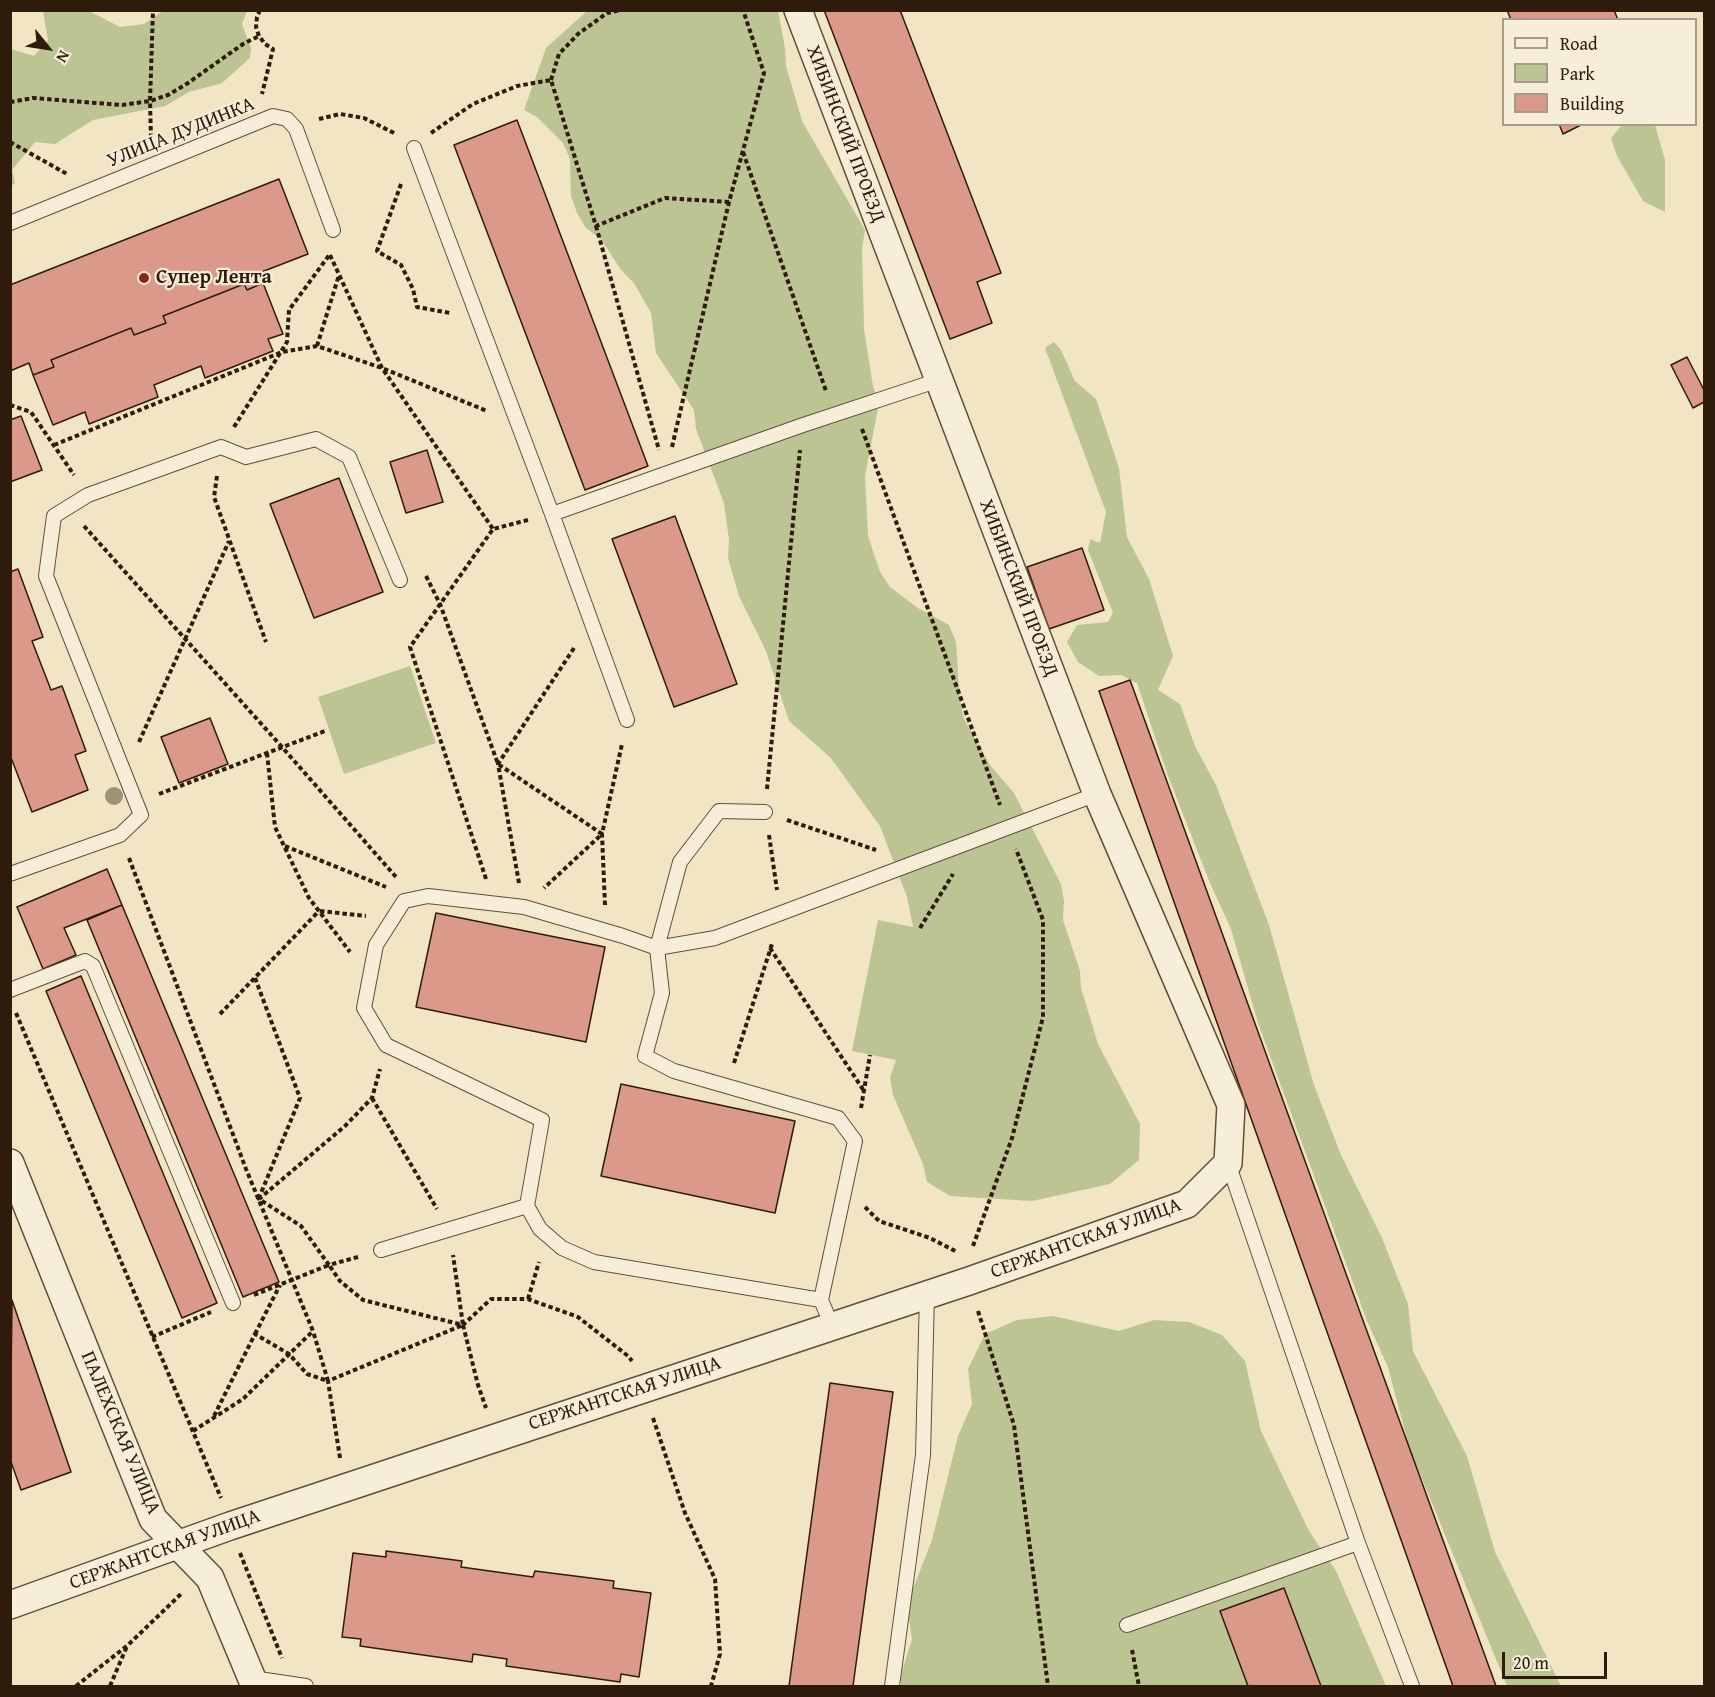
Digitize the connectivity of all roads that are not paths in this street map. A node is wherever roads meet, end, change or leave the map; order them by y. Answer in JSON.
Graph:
{"nodes":[{"id":1,"x":798,"y":10,"type":"edge"},
{"id":2,"x":414,"y":148,"type":"road end"},
{"id":3,"x":10,"y":223,"type":"edge"},
{"id":4,"x":333,"y":230,"type":"road end"},
{"id":5,"x":939,"y":380,"type":"junction"},
{"id":6,"x":552,"y":514,"type":"junction"},
{"id":7,"x":400,"y":580,"type":"road end"},
{"id":8,"x":627,"y":720,"type":"road end"},
{"id":9,"x":1097,"y":794,"type":"junction"},
{"id":10,"x":765,"y":812,"type":"road end"},
{"id":11,"x":10,"y":874,"type":"edge"},
{"id":12,"x":657,"y":948,"type":"junction"},
{"id":13,"x":10,"y":990,"type":"edge"},
{"id":14,"x":10,"y":1163,"type":"edge"},
{"id":15,"x":1228,"y":1164,"type":"junction"},
{"id":16,"x":527,"y":1206,"type":"junction"},
{"id":17,"x":381,"y":1250,"type":"road end"},
{"id":18,"x":927,"y":1294,"type":"junction"},
{"id":19,"x":821,"y":1300,"type":"junction"},
{"id":20,"x":233,"y":1304,"type":"dead end"},
{"id":21,"x":832,"y":1326,"type":"junction"},
{"id":22,"x":1358,"y":1543,"type":"junction"},
{"id":23,"x":179,"y":1546,"type":"junction"},
{"id":24,"x":10,"y":1605,"type":"edge"},
{"id":25,"x":1127,"y":1625,"type":"road end"},
{"id":26,"x":254,"y":1682,"type":"edge"},
{"id":27,"x":299,"y":1685,"type":"edge"},
{"id":28,"x":892,"y":1686,"type":"edge"},
{"id":29,"x":1412,"y":1686,"type":"edge"}],
"edges":[{"from":1,"to":5,"type":"street","name":"ХИБИНСКИЙ ПРОЕЗД"},
{"from":2,"to":6,"type":"lane"},
{"from":3,"to":4,"type":"lane","name":"УЛИЦА ДУДИНКА"},
{"from":5,"to":6,"type":"lane"},
{"from":5,"to":9,"type":"street","name":"ХИБИНСКИЙ ПРОЕЗД"},
{"from":6,"to":8,"type":"lane"},
{"from":7,"to":11,"type":"lane"},
{"from":9,"to":12,"type":"lane"},
{"from":9,"to":15,"type":"street","name":"ХИБИНСКИЙ ПРОЕЗД"},
{"from":10,"to":12,"type":"lane"},
{"from":12,"to":16,"type":"lane"},
{"from":12,"to":19,"type":"lane"},
{"from":13,"to":20,"type":"lane"},
{"from":14,"to":23,"type":"street","name":"ПАЛЕХСКАЯ УЛИЦА"},
{"from":15,"to":18,"type":"street","name":"СЕРЖАНТСКАЯ УЛИЦА"},
{"from":15,"to":22,"type":"lane"},
{"from":16,"to":17,"type":"lane"},
{"from":16,"to":19,"type":"lane"},
{"from":18,"to":21,"type":"street","name":"СЕРЖАНТСКАЯ УЛИЦА"},
{"from":18,"to":28,"type":"lane"},
{"from":19,"to":21,"type":"lane"},
{"from":21,"to":23,"type":"street","name":"СЕРЖАНТСКАЯ УЛИЦА"},
{"from":22,"to":25,"type":"lane"},
{"from":22,"to":29,"type":"lane"},
{"from":23,"to":24,"type":"street","name":"СЕРЖАНТСКАЯ УЛИЦА"},
{"from":23,"to":26,"type":"street","name":"ПАЛЕХСКАЯ УЛИЦА"},
{"from":26,"to":27,"type":"lane"}]}
